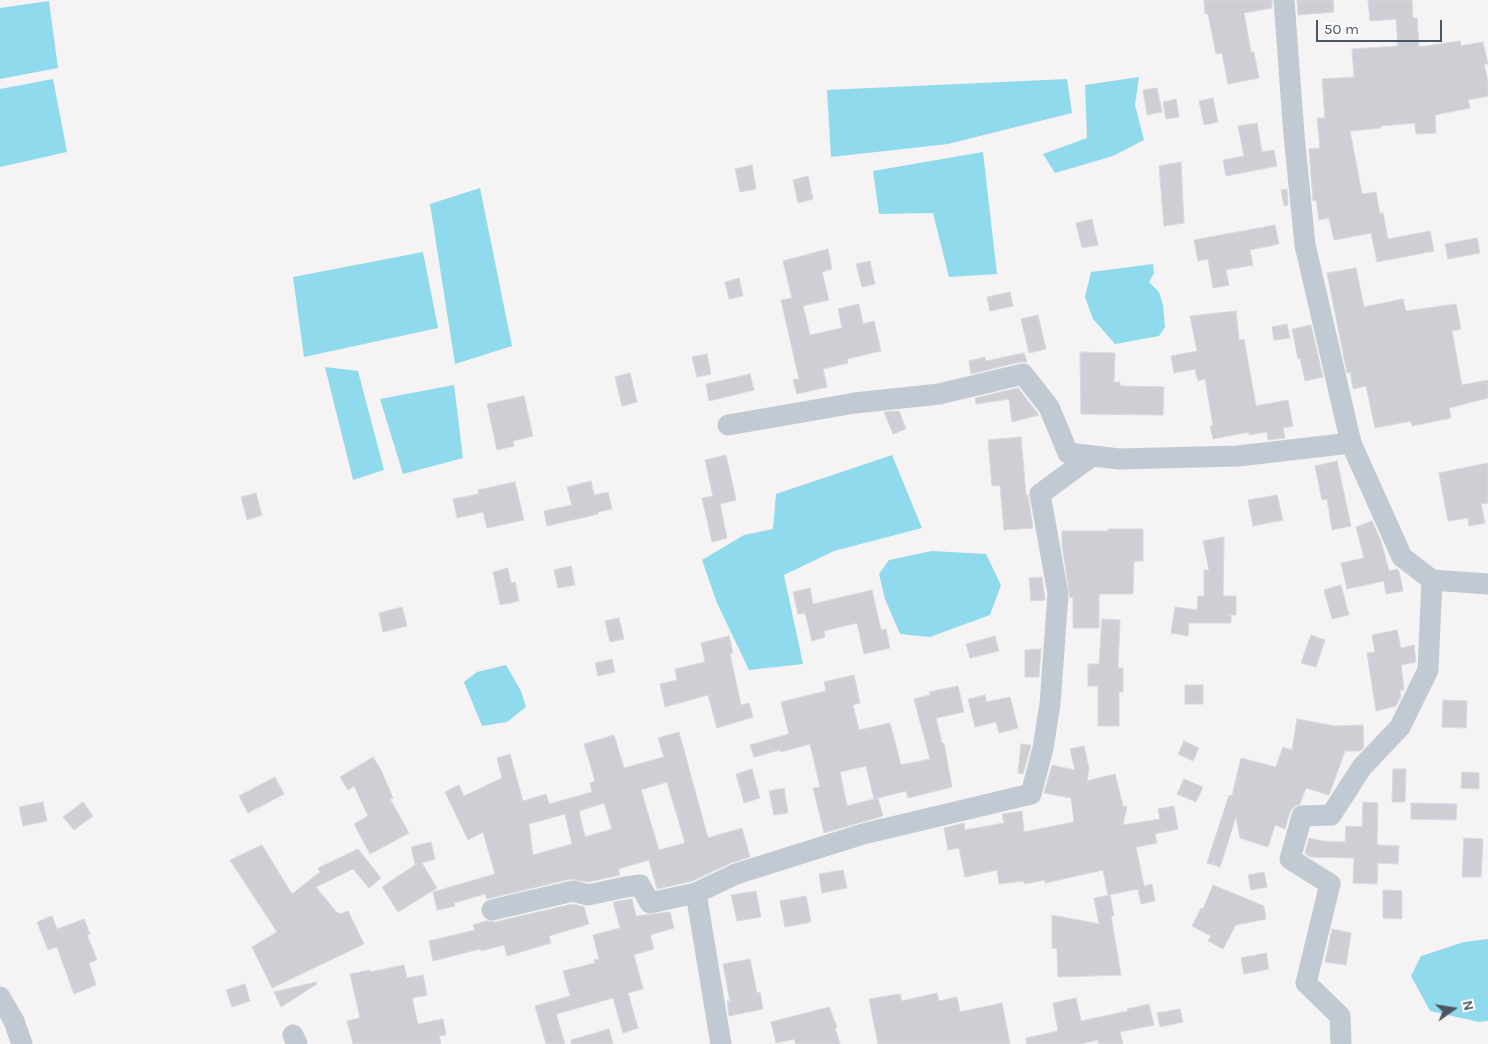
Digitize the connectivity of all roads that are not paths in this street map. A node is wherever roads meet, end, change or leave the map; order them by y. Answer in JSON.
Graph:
{"nodes":[{"id":1,"x":1284,"y":0,"type":"edge"},
{"id":2,"x":728,"y":425,"type":"dead end"},
{"id":3,"x":1351,"y":443,"type":"junction"},
{"id":4,"x":1092,"y":456,"type":"junction"},
{"id":5,"x":1432,"y":580,"type":"junction"},
{"id":6,"x":1488,"y":584,"type":"edge"},
{"id":7,"x":696,"y":893,"type":"junction"},
{"id":8,"x":492,"y":910,"type":"dead end"},
{"id":9,"x":0,"y":997,"type":"edge"},
{"id":10,"x":22,"y":1044,"type":"edge"},
{"id":11,"x":721,"y":1044,"type":"edge"},
{"id":12,"x":1341,"y":1044,"type":"edge"}],
"edges":[{"from":1,"to":3,"type":"street"},
{"from":2,"to":4,"type":"street"},
{"from":3,"to":4,"type":"street"},
{"from":3,"to":5,"type":"street"},
{"from":4,"to":7,"type":"street"},
{"from":5,"to":6,"type":"street"},
{"from":5,"to":12,"type":"street"},
{"from":7,"to":8,"type":"street"},
{"from":7,"to":11,"type":"street"},
{"from":9,"to":10,"type":"street"}]}
